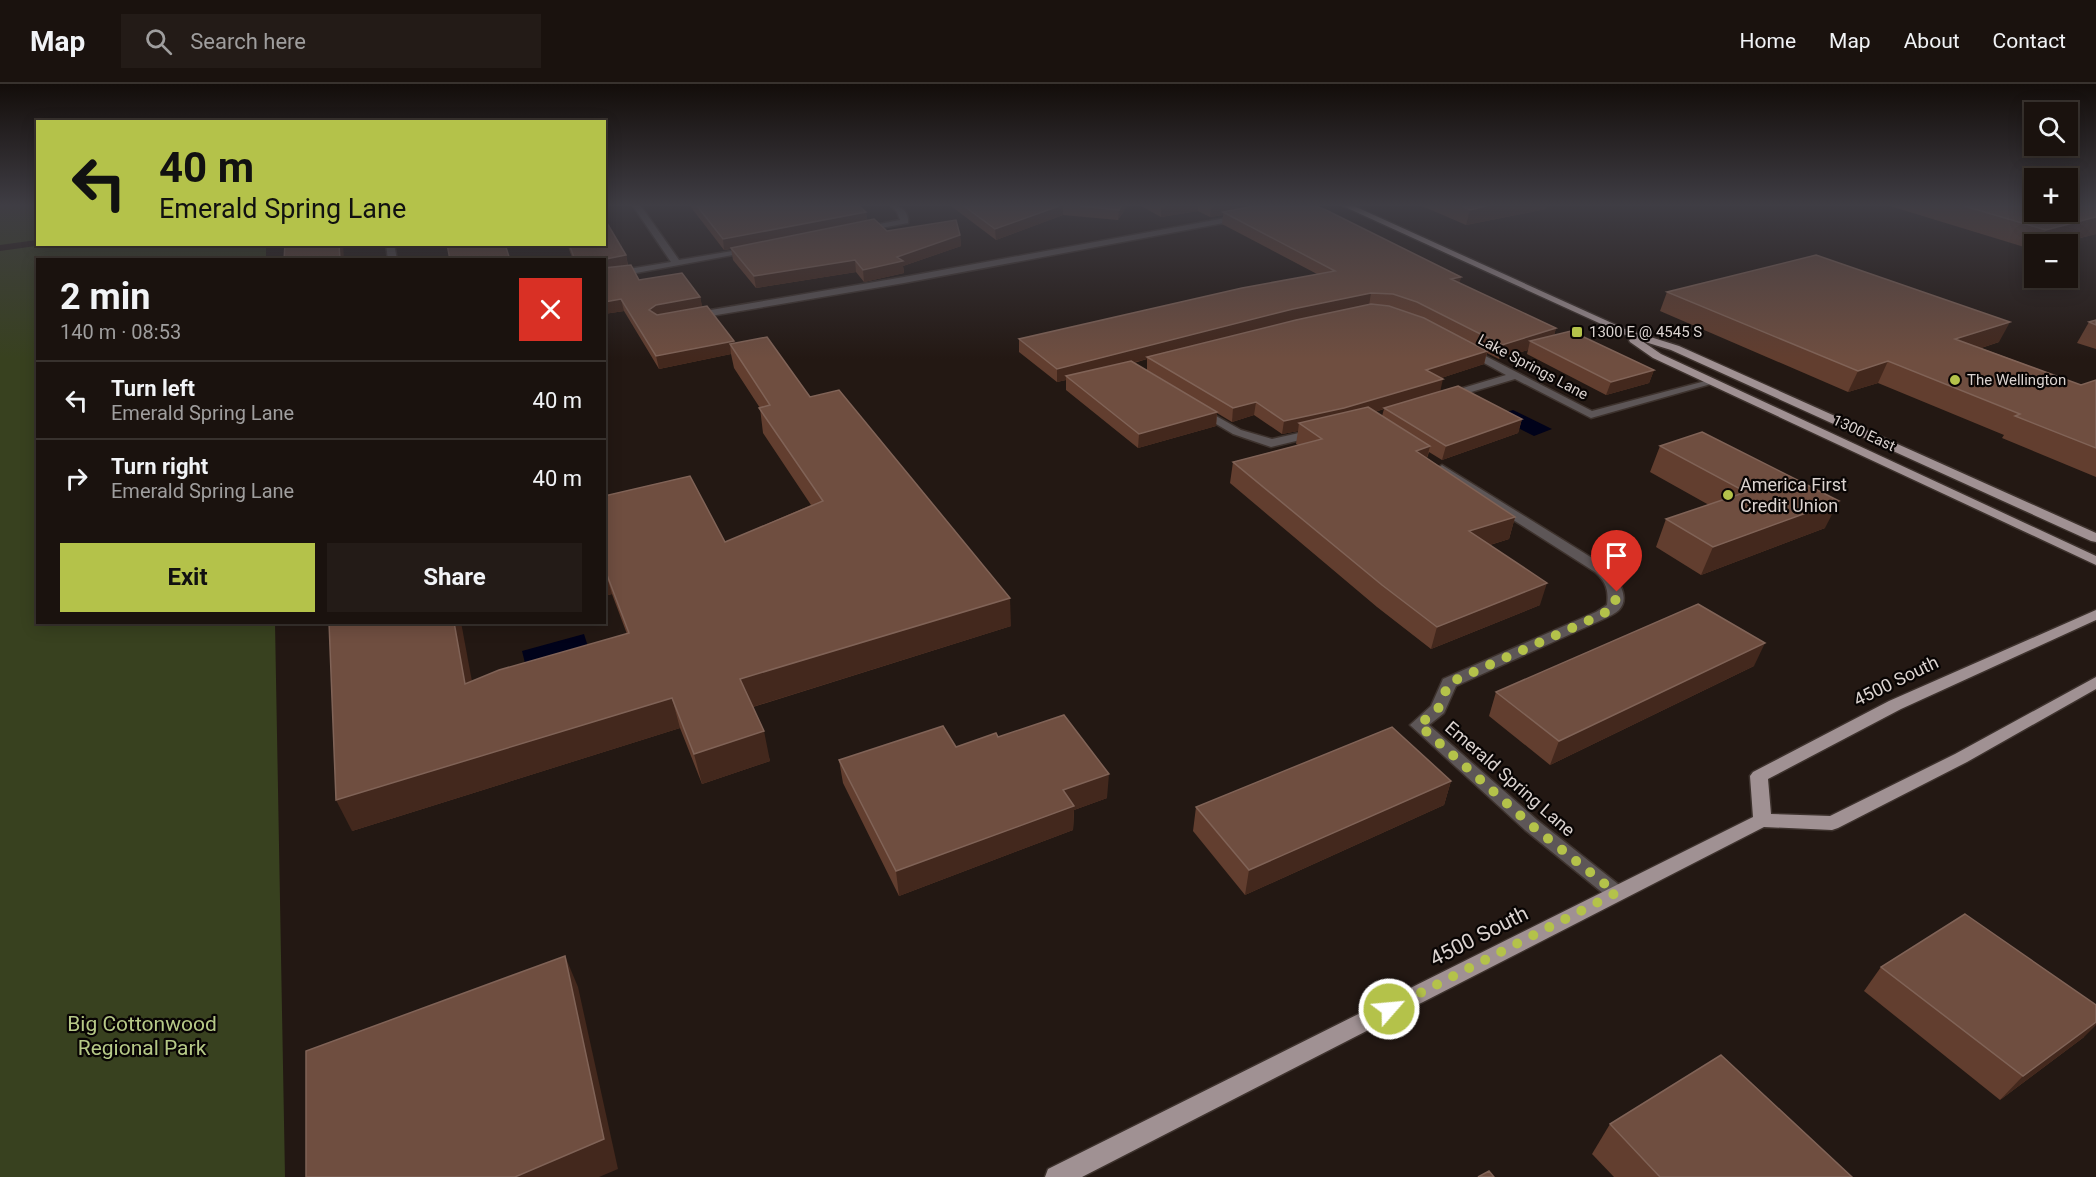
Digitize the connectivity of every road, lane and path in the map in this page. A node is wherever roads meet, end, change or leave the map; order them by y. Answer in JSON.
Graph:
{"nodes":[{"id":1,"x":672,"y":257,"type":"edge"},
{"id":2,"x":715,"y":257,"type":"edge"},
{"id":3,"x":1028,"y":257,"type":"edge"},
{"id":4,"x":1459,"y":257,"type":"edge"},
{"id":5,"x":677,"y":264,"type":"junction"},
{"id":6,"x":606,"y":276,"type":"edge"},
{"id":7,"x":682,"y":318,"type":"edge"},
{"id":8,"x":1621,"y":331,"type":"junction"},
{"id":9,"x":1453,"y":342,"type":"edge"},
{"id":10,"x":1515,"y":375,"type":"junction"},
{"id":11,"x":1713,"y":382,"type":"junction"},
{"id":12,"x":1440,"y":399,"type":"edge"},
{"id":13,"x":1187,"y":403,"type":"edge"},
{"id":14,"x":1334,"y":430,"type":"edge"},
{"id":15,"x":1433,"y":463,"type":"edge"},
{"id":16,"x":2096,"y":538,"type":"edge"},
{"id":17,"x":2096,"y":561,"type":"edge"},
{"id":18,"x":2096,"y":614,"type":"edge"},
{"id":19,"x":2096,"y":682,"type":"edge"},
{"id":20,"x":1762,"y":820,"type":"junction"},
{"id":21,"x":1616,"y":893,"type":"junction"},
{"id":22,"x":1057,"y":1177,"type":"edge"}],
"edges":[{"from":1,"to":5,"type":"street"},
{"from":2,"to":5,"type":"street"},
{"from":3,"to":7,"type":"street"},
{"from":4,"to":8,"type":"main road","name":"1300 East"},
{"from":5,"to":6,"type":"street"},
{"from":8,"to":11,"type":"main road","name":"1300 East"},
{"from":8,"to":16,"type":"main road","name":"1300 East"},
{"from":9,"to":10,"type":"street","name":"Lake Springs Lane"},
{"from":10,"to":11,"type":"street","name":"Lake Springs Lane"},
{"from":10,"to":12,"type":"street"},
{"from":11,"to":17,"type":"main road","name":"1300 East"},
{"from":13,"to":14,"type":"street"},
{"from":15,"to":21,"type":"street","name":"Emerald Spring Lane"},
{"from":18,"to":20,"type":"main road","name":"4500 South"},
{"from":19,"to":20,"type":"main road","name":"4500 South"},
{"from":20,"to":21,"type":"main road","name":"4500 South"},
{"from":21,"to":22,"type":"main road","name":"4500 South"}]}
